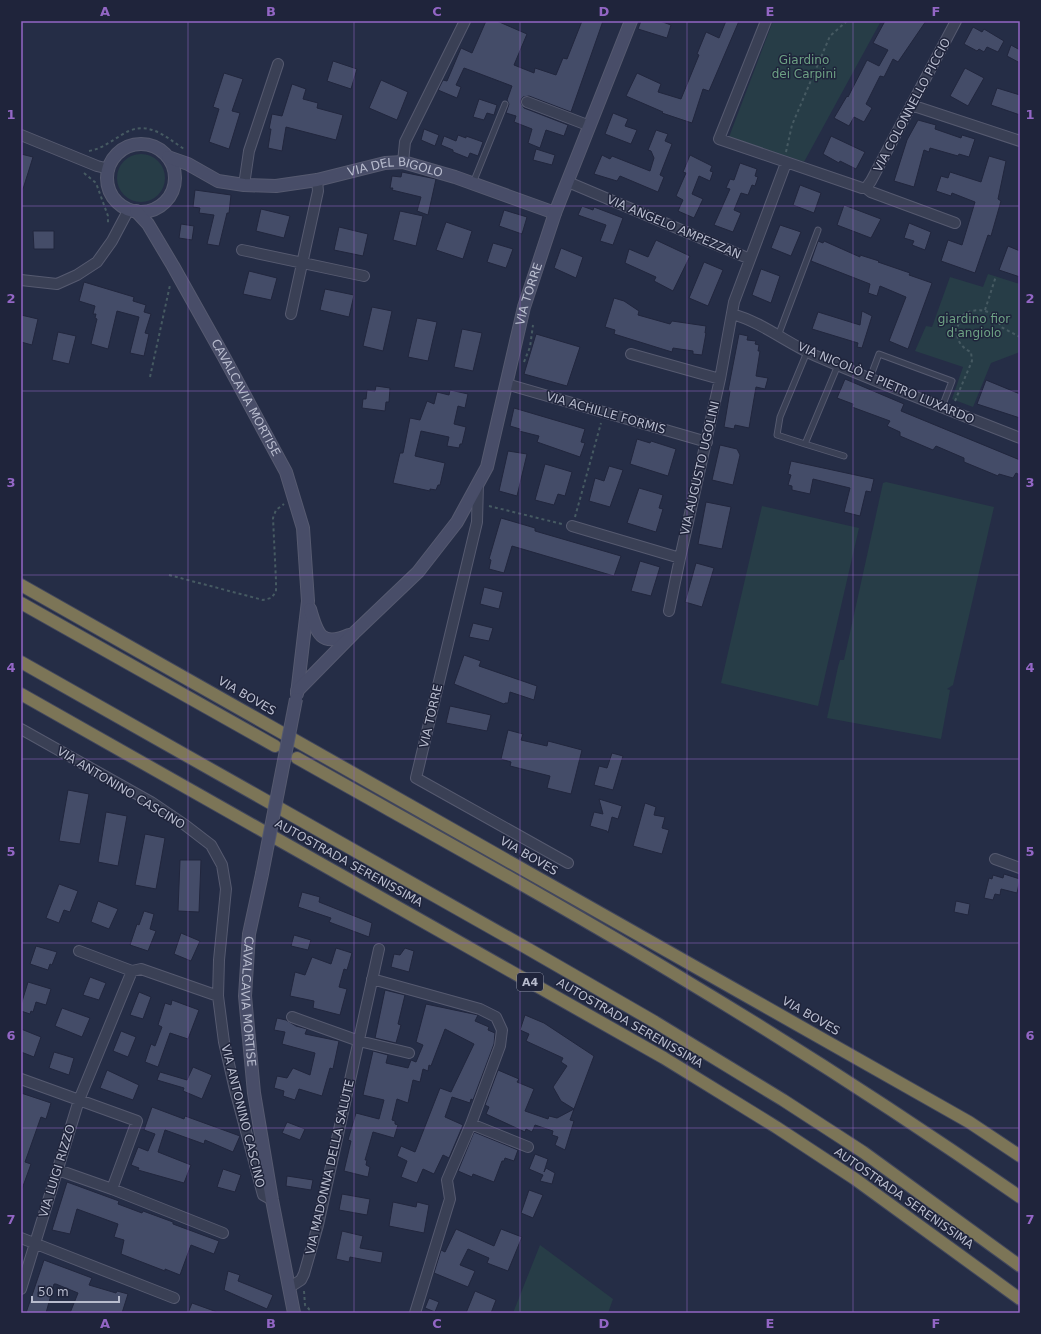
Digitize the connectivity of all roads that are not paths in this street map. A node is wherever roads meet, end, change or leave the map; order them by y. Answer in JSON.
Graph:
{"nodes":[{"id":1,"x":465,"y":21,"type":"edge"},
{"id":2,"x":631,"y":21,"type":"edge"},
{"id":3,"x":766,"y":21,"type":"edge"},
{"id":4,"x":956,"y":21,"type":"edge"},
{"id":5,"x":278,"y":64,"type":"dead end"},
{"id":6,"x":526,"y":102,"type":"dead end"},
{"id":7,"x":505,"y":104,"type":"dead end"},
{"id":8,"x":911,"y":105,"type":"junction"},
{"id":9,"x":590,"y":126,"type":"junction"},
{"id":10,"x":21,"y":135,"type":"edge"},
{"id":11,"x":1020,"y":141,"type":"edge"},
{"id":12,"x":168,"y":157,"type":"junction"},
{"id":13,"x":403,"y":162,"type":"junction"},
{"id":14,"x":785,"y":162,"type":"junction"},
{"id":15,"x":109,"y":169,"type":"junction"},
{"id":16,"x":317,"y":180,"type":"junction"},
{"id":17,"x":568,"y":182,"type":"junction"},
{"id":18,"x":473,"y":184,"type":"junction"},
{"id":19,"x":244,"y":185,"type":"junction"},
{"id":20,"x":866,"y":188,"type":"junction"},
{"id":21,"x":132,"y":210,"type":"junction"},
{"id":22,"x":555,"y":213,"type":"junction"},
{"id":23,"x":955,"y":222,"type":"dead end"},
{"id":24,"x":818,"y":230,"type":"dead end"},
{"id":25,"x":242,"y":250,"type":"dead end"},
{"id":26,"x":750,"y":259,"type":"junction"},
{"id":27,"x":302,"y":263,"type":"junction"},
{"id":28,"x":364,"y":276,"type":"dead end"},
{"id":29,"x":21,"y":280,"type":"edge"},
{"id":30,"x":291,"y":314,"type":"dead end"},
{"id":31,"x":732,"y":314,"type":"junction"},
{"id":32,"x":778,"y":336,"type":"junction"},
{"id":33,"x":807,"y":352,"type":"junction"},
{"id":34,"x":631,"y":354,"type":"dead end"},
{"id":35,"x":838,"y":366,"type":"junction"},
{"id":36,"x":870,"y":378,"type":"junction"},
{"id":37,"x":720,"y":379,"type":"junction"},
{"id":38,"x":506,"y":384,"type":"junction"},
{"id":39,"x":942,"y":406,"type":"junction"},
{"id":40,"x":1020,"y":438,"type":"edge"},
{"id":41,"x":707,"y":442,"type":"junction"},
{"id":42,"x":805,"y":444,"type":"junction"},
{"id":43,"x":844,"y":456,"type":"dead end"},
{"id":44,"x":487,"y":467,"type":"joint"},
{"id":45,"x":478,"y":484,"type":"junction"},
{"id":46,"x":572,"y":526,"type":"road end"},
{"id":47,"x":680,"y":558,"type":"junction"},
{"id":48,"x":21,"y":585,"type":"edge"},
{"id":49,"x":308,"y":601,"type":"junction"},
{"id":50,"x":21,"y":603,"type":"edge"},
{"id":51,"x":669,"y":611,"type":"dead end"},
{"id":52,"x":354,"y":633,"type":"junction"},
{"id":53,"x":21,"y":662,"type":"edge"},
{"id":54,"x":21,"y":694,"type":"edge"},
{"id":55,"x":297,"y":695,"type":"junction"},
{"id":56,"x":21,"y":729,"type":"edge"},
{"id":57,"x":275,"y":746,"type":"dead end"},
{"id":58,"x":297,"y":758,"type":"dead end"},
{"id":59,"x":995,"y":859,"type":"dead end"},
{"id":60,"x":568,"y":863,"type":"dead end"},
{"id":61,"x":1020,"y":868,"type":"edge"},
{"id":62,"x":378,"y":949,"type":"dead end"},
{"id":63,"x":79,"y":951,"type":"dead end"},
{"id":64,"x":132,"y":971,"type":"junction"},
{"id":65,"x":372,"y":979,"type":"junction"},
{"id":66,"x":218,"y":996,"type":"junction"},
{"id":67,"x":292,"y":1017,"type":"dead end"},
{"id":68,"x":359,"y":1041,"type":"junction"},
{"id":69,"x":409,"y":1053,"type":"dead end"},
{"id":70,"x":21,"y":1079,"type":"edge"},
{"id":71,"x":79,"y":1100,"type":"junction"},
{"id":72,"x":471,"y":1124,"type":"junction"},
{"id":73,"x":528,"y":1147,"type":"dead end"},
{"id":74,"x":1020,"y":1156,"type":"edge"},
{"id":75,"x":58,"y":1170,"type":"junction"},
{"id":76,"x":112,"y":1190,"type":"junction"},
{"id":77,"x":1020,"y":1197,"type":"edge"},
{"id":78,"x":272,"y":1200,"type":"junction"},
{"id":79,"x":223,"y":1233,"type":"dead end"},
{"id":80,"x":21,"y":1238,"type":"edge"},
{"id":81,"x":35,"y":1243,"type":"junction"},
{"id":82,"x":1020,"y":1266,"type":"edge"},
{"id":83,"x":290,"y":1287,"type":"junction"},
{"id":84,"x":21,"y":1289,"type":"edge"},
{"id":85,"x":174,"y":1298,"type":"dead end"},
{"id":86,"x":1020,"y":1299,"type":"edge"},
{"id":87,"x":294,"y":1313,"type":"edge"},
{"id":88,"x":415,"y":1313,"type":"edge"}],
"edges":[{"from":1,"to":13,"type":"street"},
{"from":2,"to":9,"type":"street","name":"VIA TORRE"},
{"from":3,"to":14,"type":"street"},
{"from":4,"to":8,"type":"street","name":"VIA COLONNELLO PICCIO"},
{"from":5,"to":19,"type":"street"},
{"from":6,"to":9,"type":"street"},
{"from":7,"to":18,"type":"lane"},
{"from":8,"to":11,"type":"street"},
{"from":8,"to":20,"type":"street","name":"VIA COLONNELLO PICCIO"},
{"from":9,"to":17,"type":"street","name":"VIA TORRE"},
{"from":10,"to":15,"type":"street"},
{"from":12,"to":15,"type":"street","name":"VIA DEL BIGOLO"},
{"from":12,"to":19,"type":"street","name":"VIA DEL BIGOLO"},
{"from":12,"to":21,"type":"street"},
{"from":13,"to":16,"type":"street","name":"VIA DEL BIGOLO"},
{"from":13,"to":18,"type":"street","name":"VIA DEL BIGOLO"},
{"from":14,"to":20,"type":"street"},
{"from":14,"to":26,"type":"street","name":"VIA ANGELO AMPEZZAN"},
{"from":15,"to":21,"type":"street"},
{"from":16,"to":19,"type":"street","name":"VIA DEL BIGOLO"},
{"from":16,"to":27,"type":"street"},
{"from":17,"to":22,"type":"street","name":"VIA TORRE"},
{"from":17,"to":26,"type":"street","name":"VIA ANGELO AMPEZZAN"},
{"from":18,"to":22,"type":"street","name":"VIA DEL BIGOLO"},
{"from":20,"to":23,"type":"street"},
{"from":21,"to":29,"type":"street"},
{"from":21,"to":49,"type":"street","name":"CAVALCAVIA MORTISE"},
{"from":22,"to":38,"type":"street","name":"VIA TORRE"},
{"from":24,"to":32,"type":"lane"},
{"from":25,"to":27,"type":"street"},
{"from":26,"to":31,"type":"street","name":"VIA AUGUSTO UGOLINI"},
{"from":27,"to":28,"type":"street"},
{"from":27,"to":30,"type":"street"},
{"from":31,"to":32,"type":"street","name":"VIA NICOLÒ E PIETRO LUXARDO"},
{"from":31,"to":37,"type":"street","name":"VIA AUGUSTO UGOLINI"},
{"from":32,"to":33,"type":"street","name":"VIA NICOLÒ E PIETRO LUXARDO"},
{"from":33,"to":35,"type":"street","name":"VIA NICOLÒ E PIETRO LUXARDO"},
{"from":33,"to":42,"type":"lane"},
{"from":34,"to":37,"type":"street"},
{"from":35,"to":36,"type":"street","name":"VIA NICOLÒ E PIETRO LUXARDO"},
{"from":35,"to":42,"type":"lane"},
{"from":36,"to":39,"type":"street","name":"VIA NICOLÒ E PIETRO LUXARDO"},
{"from":36,"to":39,"type":"lane"},
{"from":37,"to":41,"type":"street","name":"VIA AUGUSTO UGOLINI"},
{"from":38,"to":41,"type":"street","name":"VIA ACHILLE FORMIS"},
{"from":38,"to":44,"type":"street","name":"VIA TORRE"},
{"from":39,"to":40,"type":"street","name":"VIA NICOLÒ E PIETRO LUXARDO"},
{"from":41,"to":47,"type":"street","name":"VIA AUGUSTO UGOLINI"},
{"from":42,"to":43,"type":"lane"},
{"from":44,"to":45,"type":"street","name":"CAVALCAVIA MORTISE"},
{"from":45,"to":52,"type":"street","name":"CAVALCAVIA MORTISE"},
{"from":45,"to":60,"type":"street","name":"VIA TORRE"},
{"from":46,"to":47,"type":"street"},
{"from":47,"to":51,"type":"street","name":"VIA AUGUSTO UGOLINI"},
{"from":48,"to":74,"type":"highway","name":"VIA BOVES"},
{"from":49,"to":52,"type":"street","name":"CAVALCAVIA MORTISE"},
{"from":49,"to":55,"type":"street","name":"CAVALCAVIA MORTISE"},
{"from":50,"to":57,"type":"highway"},
{"from":52,"to":55,"type":"street","name":"CAVALCAVIA MORTISE"},
{"from":53,"to":82,"type":"highway","name":"AUTOSTRADA SERENISSIMA","number":"A4"},
{"from":54,"to":86,"type":"highway","name":"AUTOSTRADA SERENISSIMA","number":"A4"},
{"from":55,"to":78,"type":"street","name":"CAVALCAVIA MORTISE","bridge":true},
{"from":56,"to":66,"type":"street","name":"VIA ANTONINO CASCINO"},
{"from":58,"to":77,"type":"highway"},
{"from":59,"to":61,"type":"street"},
{"from":62,"to":65,"type":"street","name":"VIA MADONNA DELLA SALUTE"},
{"from":63,"to":64,"type":"street"},
{"from":64,"to":66,"type":"street"},
{"from":64,"to":71,"type":"street","name":"VIA LUIGI RIZZO"},
{"from":65,"to":68,"type":"street","name":"VIA MADONNA DELLA SALUTE"},
{"from":65,"to":72,"type":"street"},
{"from":66,"to":78,"type":"street","name":"VIA ANTONINO CASCINO"},
{"from":67,"to":68,"type":"street"},
{"from":68,"to":69,"type":"street"},
{"from":68,"to":83,"type":"street","name":"VIA MADONNA DELLA SALUTE"},
{"from":70,"to":71,"type":"street"},
{"from":71,"to":75,"type":"street","name":"VIA LUIGI RIZZO"},
{"from":71,"to":76,"type":"street"},
{"from":72,"to":73,"type":"street"},
{"from":72,"to":88,"type":"street"},
{"from":75,"to":76,"type":"street"},
{"from":75,"to":81,"type":"street","name":"VIA LUIGI RIZZO"},
{"from":76,"to":79,"type":"street"},
{"from":78,"to":83,"type":"street","name":"CAVALCAVIA MORTISE"},
{"from":80,"to":81,"type":"street"},
{"from":81,"to":84,"type":"street","name":"VIA LUIGI RIZZO"},
{"from":81,"to":85,"type":"street"},
{"from":83,"to":87,"type":"street","name":"CAVALCAVIA MORTISE"}]}
